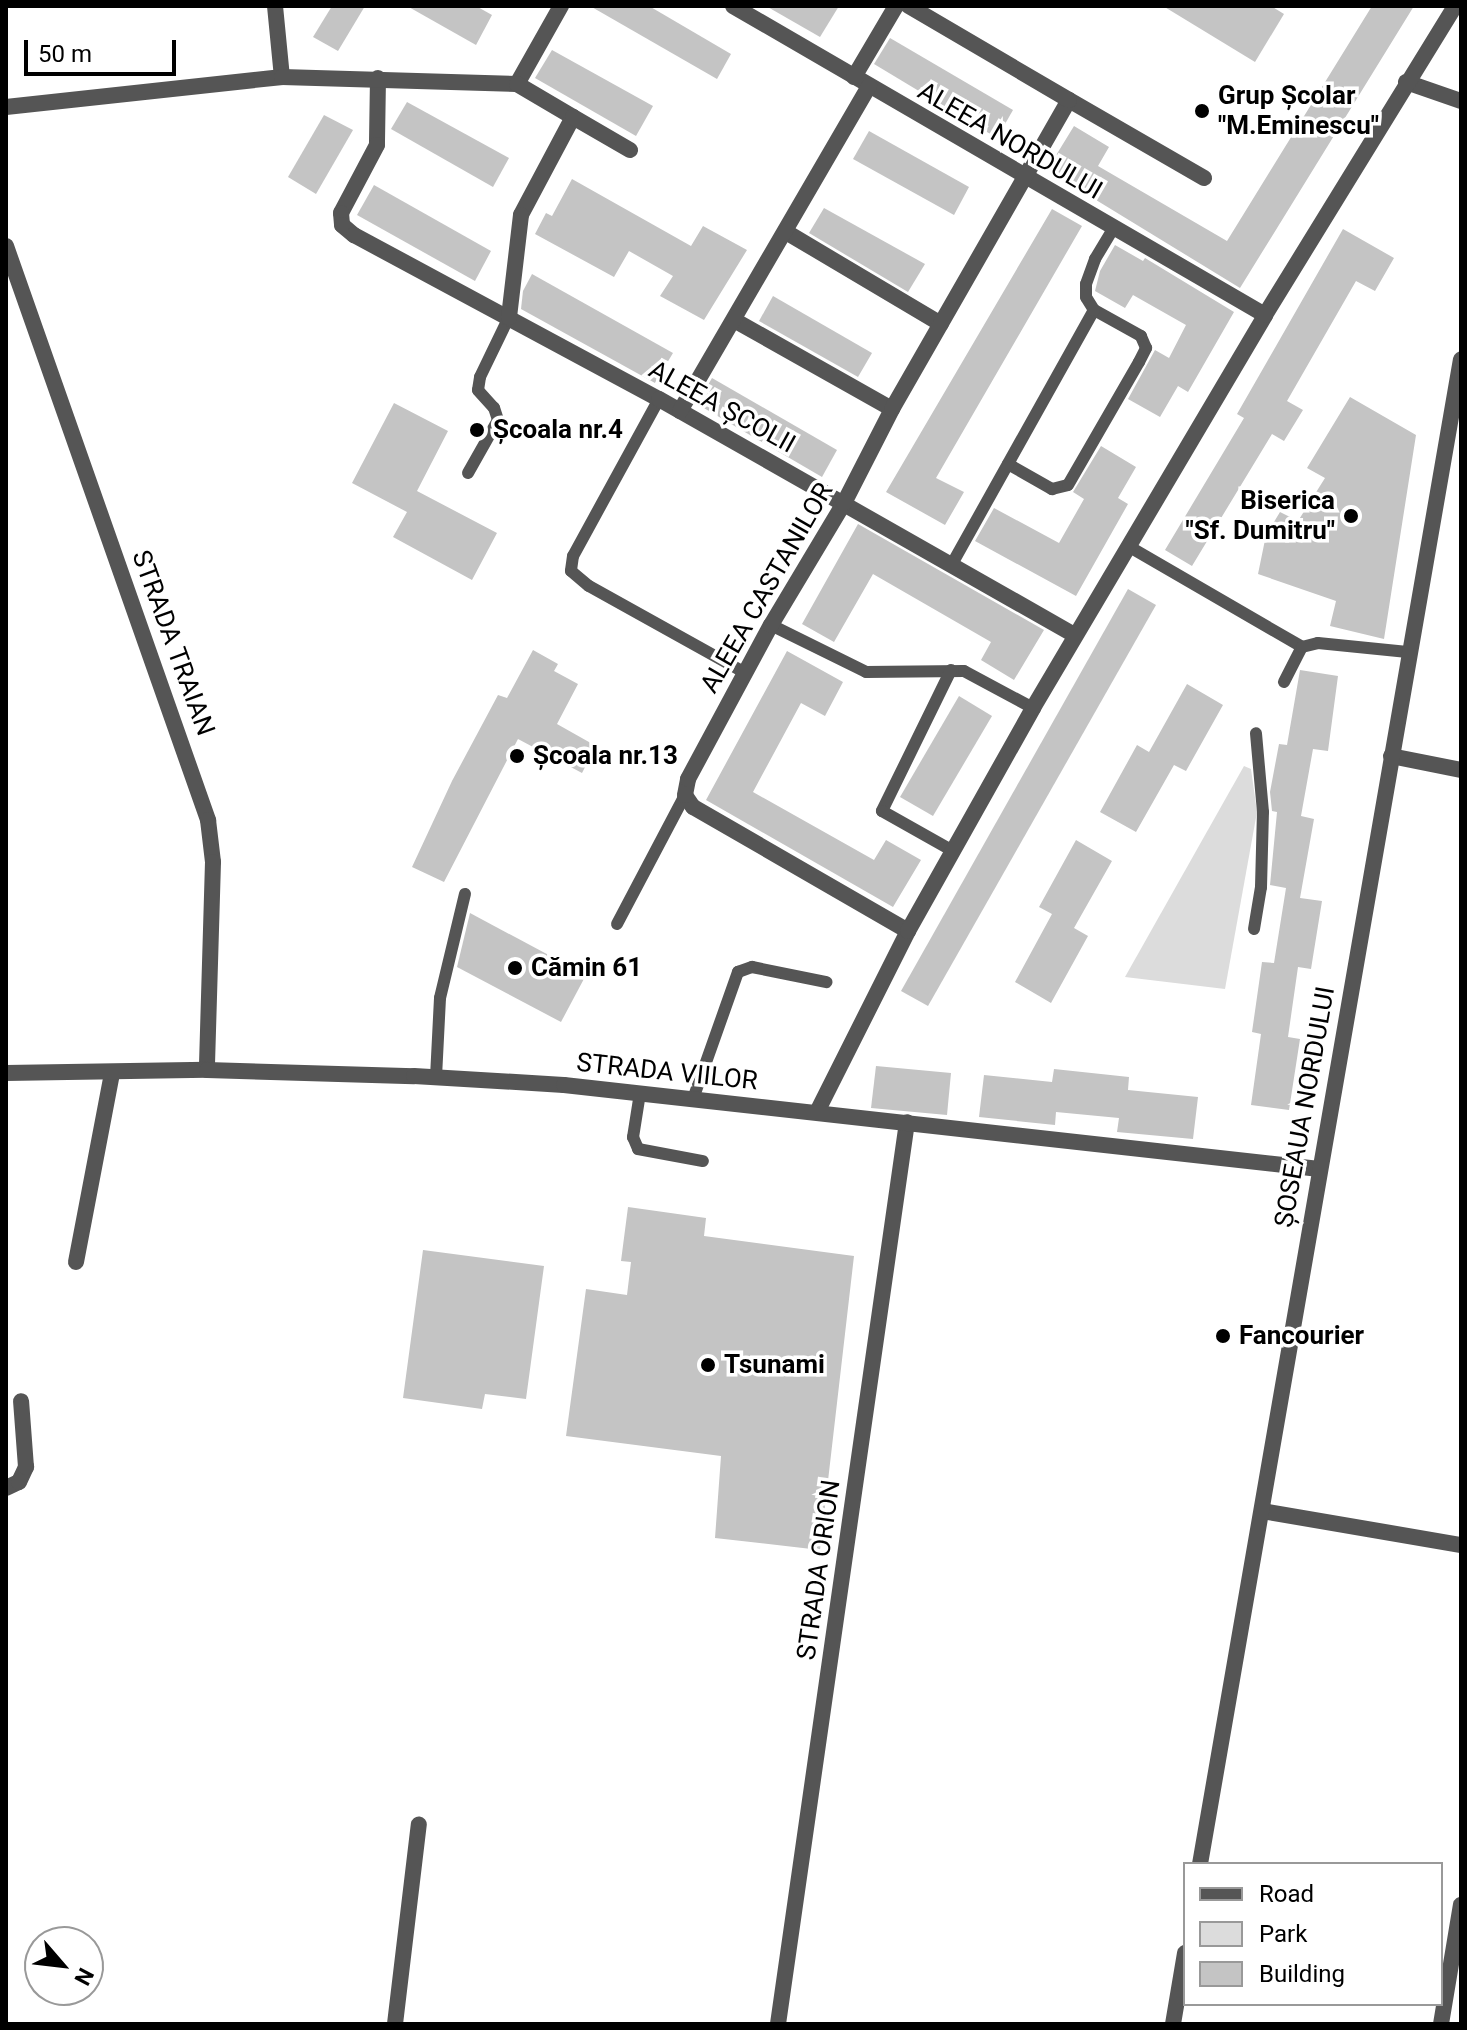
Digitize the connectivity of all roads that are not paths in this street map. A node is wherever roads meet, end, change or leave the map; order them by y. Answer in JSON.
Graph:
{"nodes":[{"id":1,"x":275,"y":6,"type":"edge"},
{"id":2,"x":561,"y":6,"type":"edge"},
{"id":3,"x":733,"y":6,"type":"edge"},
{"id":4,"x":896,"y":6,"type":"edge"},
{"id":5,"x":909,"y":6,"type":"edge"},
{"id":6,"x":1455,"y":6,"type":"edge"},
{"id":7,"x":282,"y":77,"type":"junction"},
{"id":8,"x":378,"y":78,"type":"junction"},
{"id":9,"x":862,"y":82,"type":"junction"},
{"id":10,"x":1406,"y":82,"type":"junction"},
{"id":11,"x":517,"y":84,"type":"junction"},
{"id":12,"x":1069,"y":100,"type":"junction"},
{"id":13,"x":1461,"y":101,"type":"edge"},
{"id":14,"x":6,"y":107,"type":"edge"},
{"id":15,"x":573,"y":117,"type":"junction"},
{"id":16,"x":630,"y":150,"type":"dead end"},
{"id":17,"x":1025,"y":177,"type":"junction"},
{"id":18,"x":1204,"y":178,"type":"dead end"},
{"id":19,"x":1113,"y":229,"type":"junction"},
{"id":20,"x":786,"y":232,"type":"junction"},
{"id":21,"x":6,"y":246,"type":"edge"},
{"id":22,"x":1094,"y":310,"type":"junction"},
{"id":23,"x":1265,"y":315,"type":"junction"},
{"id":24,"x":509,"y":317,"type":"junction"},
{"id":25,"x":734,"y":320,"type":"junction"},
{"id":26,"x":941,"y":324,"type":"junction"},
{"id":27,"x":1461,"y":359,"type":"edge"},
{"id":28,"x":659,"y":399,"type":"junction"},
{"id":29,"x":892,"y":409,"type":"junction"},
{"id":30,"x":680,"y":411,"type":"junction"},
{"id":31,"x":1008,"y":464,"type":"junction"},
{"id":32,"x":468,"y":473,"type":"dead end"},
{"id":33,"x":844,"y":503,"type":"junction"},
{"id":34,"x":1128,"y":546,"type":"junction"},
{"id":35,"x":952,"y":564,"type":"junction"},
{"id":36,"x":771,"y":625,"type":"junction"},
{"id":37,"x":1075,"y":635,"type":"junction"},
{"id":38,"x":1302,"y":647,"type":"junction"},
{"id":39,"x":1408,"y":652,"type":"junction"},
{"id":40,"x":951,"y":670,"type":"junction"},
{"id":41,"x":745,"y":673,"type":"junction"},
{"id":42,"x":1284,"y":682,"type":"dead end"},
{"id":43,"x":1033,"y":708,"type":"junction"},
{"id":44,"x":1256,"y":733,"type":"dead end"},
{"id":45,"x":1391,"y":756,"type":"junction"},
{"id":46,"x":1461,"y":770,"type":"edge"},
{"id":47,"x":685,"y":795,"type":"junction"},
{"id":48,"x":953,"y":851,"type":"junction"},
{"id":49,"x":465,"y":894,"type":"dead end"},
{"id":50,"x":617,"y":924,"type":"dead end"},
{"id":51,"x":1254,"y":929,"type":"dead end"},
{"id":52,"x":908,"y":931,"type":"junction"},
{"id":53,"x":826,"y":982,"type":"dead end"},
{"id":54,"x":207,"y":1070,"type":"junction"},
{"id":55,"x":6,"y":1073,"type":"edge"},
{"id":56,"x":112,"y":1073,"type":"junction"},
{"id":57,"x":436,"y":1077,"type":"junction"},
{"id":58,"x":640,"y":1093,"type":"junction"},
{"id":59,"x":693,"y":1099,"type":"junction"},
{"id":60,"x":817,"y":1112,"type":"junction"},
{"id":61,"x":907,"y":1122,"type":"junction"},
{"id":62,"x":703,"y":1161,"type":"dead end"},
{"id":63,"x":1319,"y":1169,"type":"junction"},
{"id":64,"x":76,"y":1262,"type":"dead end"},
{"id":65,"x":21,"y":1401,"type":"dead end"},
{"id":66,"x":6,"y":1488,"type":"edge"},
{"id":67,"x":1262,"y":1511,"type":"junction"},
{"id":68,"x":1461,"y":1545,"type":"edge"},
{"id":69,"x":419,"y":1824,"type":"dead end"},
{"id":70,"x":1200,"y":1862,"type":"edge"},
{"id":71,"x":1461,"y":1905,"type":"edge"},
{"id":72,"x":1183,"y":1965,"type":"edge"},
{"id":73,"x":395,"y":2024,"type":"edge"},
{"id":74,"x":778,"y":2024,"type":"edge"},
{"id":75,"x":1173,"y":2024,"type":"edge"},
{"id":76,"x":1441,"y":2024,"type":"edge"}],
"edges":[{"from":1,"to":7,"type":"street"},
{"from":2,"to":11,"type":"street"},
{"from":3,"to":9,"type":"street","name":"ALEEA NORDULUI"},
{"from":4,"to":9,"type":"street"},
{"from":5,"to":12,"type":"street"},
{"from":6,"to":10,"type":"street"},
{"from":7,"to":8,"type":"street"},
{"from":7,"to":14,"type":"street"},
{"from":8,"to":11,"type":"street"},
{"from":8,"to":24,"type":"street","name":"ALEEA ȘCOLII"},
{"from":9,"to":17,"type":"street","name":"ALEEA NORDULUI"},
{"from":9,"to":20,"type":"street"},
{"from":10,"to":13,"type":"street"},
{"from":10,"to":23,"type":"street"},
{"from":11,"to":15,"type":"street"},
{"from":12,"to":17,"type":"street","name":"ALEEA CASTANILOR"},
{"from":12,"to":18,"type":"street"},
{"from":15,"to":16,"type":"street"},
{"from":15,"to":24,"type":"street"},
{"from":17,"to":19,"type":"street","name":"ALEEA NORDULUI"},
{"from":17,"to":26,"type":"street","name":"ALEEA CASTANILOR"},
{"from":19,"to":22,"type":"lane"},
{"from":19,"to":23,"type":"street","name":"ALEEA NORDULUI"},
{"from":20,"to":25,"type":"street"},
{"from":20,"to":26,"type":"street"},
{"from":21,"to":54,"type":"street","name":"STRADA TRAIAN"},
{"from":22,"to":31,"type":"lane"},
{"from":22,"to":31,"type":"lane"},
{"from":23,"to":34,"type":"street"},
{"from":24,"to":28,"type":"street","name":"ALEEA ȘCOLII"},
{"from":24,"to":32,"type":"lane"},
{"from":25,"to":29,"type":"street"},
{"from":25,"to":30,"type":"street"},
{"from":26,"to":29,"type":"street","name":"ALEEA CASTANILOR"},
{"from":27,"to":39,"type":"street","name":"ȘOSEAUA NORDULUI"},
{"from":28,"to":30,"type":"street","name":"ALEEA ȘCOLII"},
{"from":28,"to":41,"type":"lane"},
{"from":29,"to":33,"type":"street","name":"ALEEA CASTANILOR"},
{"from":30,"to":33,"type":"street","name":"ALEEA ȘCOLII"},
{"from":31,"to":35,"type":"lane"},
{"from":33,"to":35,"type":"street","name":"ALEEA ȘCOLII"},
{"from":33,"to":36,"type":"street","name":"ALEEA CASTANILOR"},
{"from":34,"to":37,"type":"street"},
{"from":34,"to":38,"type":"lane"},
{"from":35,"to":37,"type":"street","name":"ALEEA ȘCOLII"},
{"from":36,"to":40,"type":"lane"},
{"from":36,"to":41,"type":"street","name":"ALEEA CASTANILOR"},
{"from":37,"to":43,"type":"street"},
{"from":38,"to":39,"type":"lane"},
{"from":38,"to":42,"type":"lane"},
{"from":39,"to":45,"type":"street","name":"ȘOSEAUA NORDULUI"},
{"from":40,"to":43,"type":"lane"},
{"from":40,"to":48,"type":"lane"},
{"from":41,"to":47,"type":"street","name":"ALEEA CASTANILOR"},
{"from":43,"to":48,"type":"street"},
{"from":44,"to":51,"type":"lane"},
{"from":45,"to":46,"type":"street"},
{"from":45,"to":63,"type":"street","name":"ȘOSEAUA NORDULUI"},
{"from":47,"to":50,"type":"lane"},
{"from":47,"to":52,"type":"street"},
{"from":48,"to":52,"type":"street"},
{"from":49,"to":57,"type":"lane"},
{"from":52,"to":60,"type":"street"},
{"from":53,"to":59,"type":"lane"},
{"from":54,"to":56,"type":"street","name":"STRADA VIILOR"},
{"from":54,"to":57,"type":"street","name":"STRADA VIILOR"},
{"from":55,"to":56,"type":"street","name":"STRADA VIILOR"},
{"from":56,"to":64,"type":"street"},
{"from":57,"to":58,"type":"street","name":"STRADA VIILOR"},
{"from":58,"to":59,"type":"street","name":"STRADA VIILOR"},
{"from":58,"to":62,"type":"lane"},
{"from":59,"to":60,"type":"street","name":"STRADA VIILOR"},
{"from":60,"to":61,"type":"street","name":"STRADA VIILOR"},
{"from":61,"to":63,"type":"street","name":"STRADA VIILOR"},
{"from":61,"to":74,"type":"street","name":"STRADA ORION"},
{"from":63,"to":67,"type":"street","name":"ȘOSEAUA NORDULUI"},
{"from":65,"to":66,"type":"street"},
{"from":67,"to":68,"type":"street"},
{"from":67,"to":70,"type":"street","name":"ȘOSEAUA NORDULUI"},
{"from":69,"to":73,"type":"street"},
{"from":71,"to":76,"type":"street"},
{"from":72,"to":75,"type":"street"}]}
